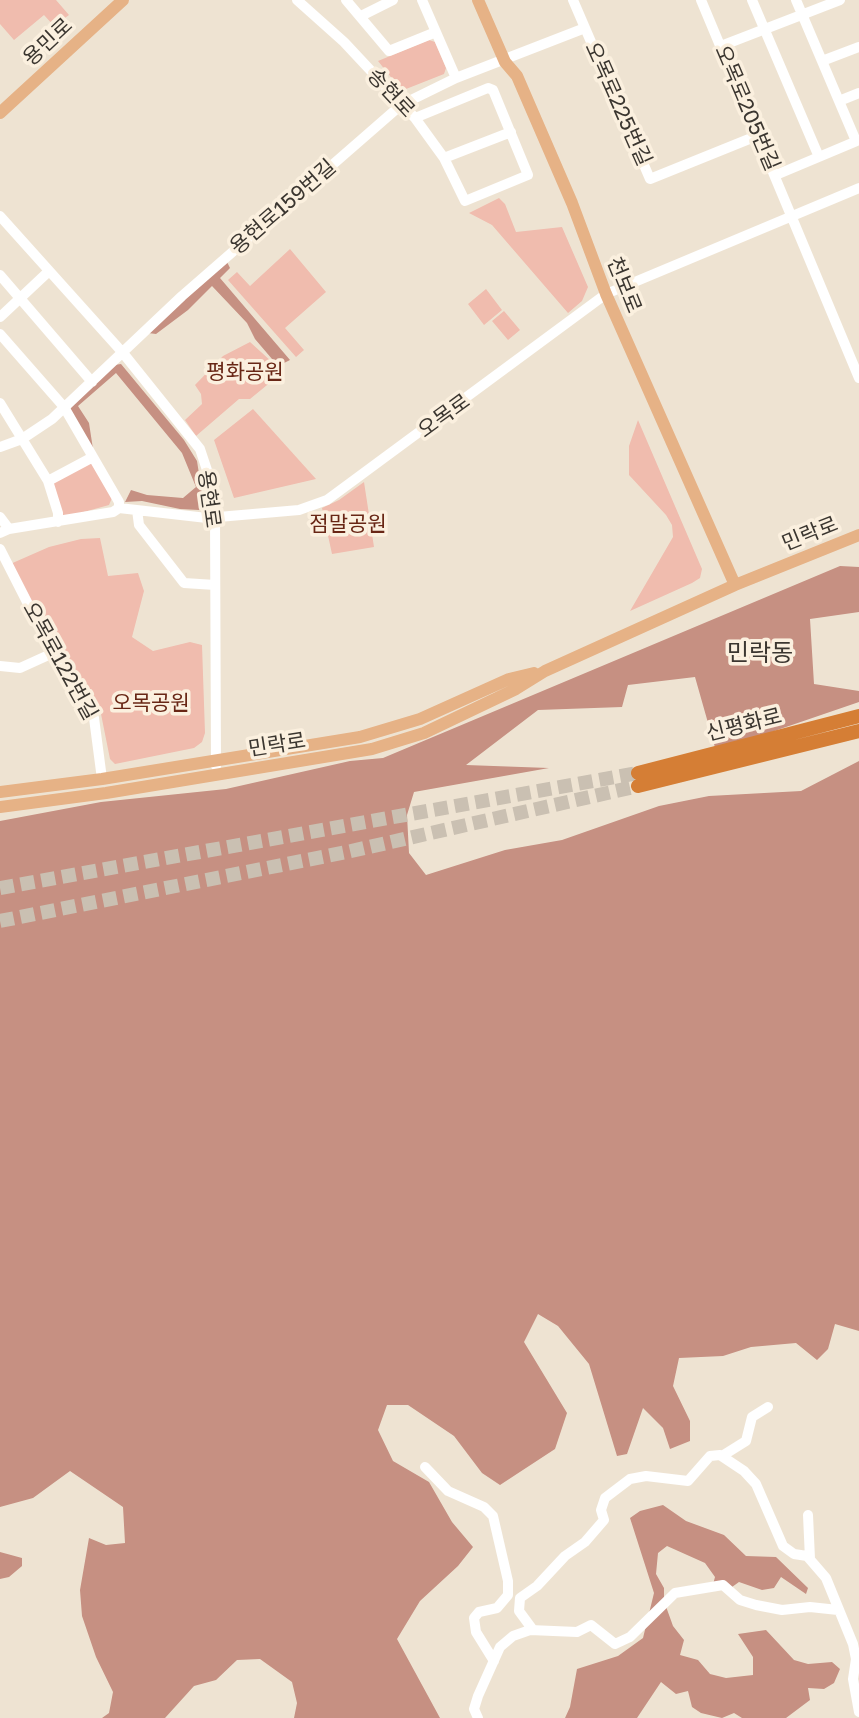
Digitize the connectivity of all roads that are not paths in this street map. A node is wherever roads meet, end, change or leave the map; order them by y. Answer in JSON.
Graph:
{"nodes":[{"id":1,"x":123,"y":0,"type":"edge"},
{"id":2,"x":297,"y":0,"type":"edge"},
{"id":3,"x":346,"y":0,"type":"edge"},
{"id":4,"x":422,"y":0,"type":"edge"},
{"id":5,"x":478,"y":0,"type":"edge"},
{"id":6,"x":573,"y":0,"type":"edge"},
{"id":7,"x":701,"y":0,"type":"edge"},
{"id":8,"x":752,"y":0,"type":"edge"},
{"id":9,"x":796,"y":0,"type":"edge"},
{"id":10,"x":840,"y":0,"type":"edge"},
{"id":11,"x":387,"y":1,"type":"edge"},
{"id":12,"x":802,"y":15,"type":"junction"},
{"id":13,"x":361,"y":16,"type":"junction"},
{"id":14,"x":585,"y":28,"type":"junction"},
{"id":15,"x":764,"y":29,"type":"junction"},
{"id":16,"x":436,"y":32,"type":"junction"},
{"id":17,"x":721,"y":46,"type":"junction"},
{"id":18,"x":859,"y":47,"type":"edge"},
{"id":19,"x":822,"y":61,"type":"junction"},
{"id":20,"x":505,"y":62,"type":"junction"},
{"id":21,"x":456,"y":78,"type":"junction"},
{"id":22,"x":859,"y":93,"type":"edge"},
{"id":23,"x":839,"y":101,"type":"junction"},
{"id":24,"x":401,"y":105,"type":"junction"},
{"id":25,"x":0,"y":113,"type":"edge"},
{"id":26,"x":415,"y":118,"type":"junction"},
{"id":27,"x":511,"y":132,"type":"junction"},
{"id":28,"x":759,"y":135,"type":"junction"},
{"id":29,"x":857,"y":141,"type":"edge"},
{"id":30,"x":819,"y":157,"type":"junction"},
{"id":31,"x":444,"y":159,"type":"junction"},
{"id":32,"x":776,"y":175,"type":"junction"},
{"id":33,"x":859,"y":188,"type":"edge"},
{"id":34,"x":793,"y":215,"type":"junction"},
{"id":35,"x":0,"y":216,"type":"edge"},
{"id":36,"x":48,"y":272,"type":"junction"},
{"id":37,"x":0,"y":275,"type":"edge"},
{"id":38,"x":606,"y":294,"type":"junction"},
{"id":39,"x":21,"y":299,"type":"junction"},
{"id":40,"x":0,"y":317,"type":"edge"},
{"id":41,"x":0,"y":334,"type":"edge"},
{"id":42,"x":122,"y":354,"type":"junction"},
{"id":43,"x":859,"y":379,"type":"edge"},
{"id":44,"x":92,"y":382,"type":"junction"},
{"id":45,"x":0,"y":403,"type":"edge"},
{"id":46,"x":64,"y":407,"type":"junction"},
{"id":47,"x":22,"y":439,"type":"junction"},
{"id":48,"x":0,"y":447,"type":"edge"},
{"id":49,"x":93,"y":457,"type":"junction"},
{"id":50,"x":48,"y":481,"type":"junction"},
{"id":51,"x":119,"y":508,"type":"junction"},
{"id":52,"x":136,"y":510,"type":"junction"},
{"id":53,"x":0,"y":517,"type":"edge"},
{"id":54,"x":215,"y":517,"type":"junction"},
{"id":55,"x":58,"y":522,"type":"junction"},
{"id":56,"x":4,"y":531,"type":"edge"},
{"id":57,"x":859,"y":536,"type":"edge"},
{"id":58,"x":0,"y":549,"type":"edge"},
{"id":59,"x":735,"y":585,"type":"junction"},
{"id":60,"x":215,"y":586,"type":"junction"},
{"id":61,"x":53,"y":653,"type":"junction"},
{"id":62,"x":0,"y":666,"type":"edge"},
{"id":63,"x":859,"y":716,"type":"edge"},
{"id":64,"x":859,"y":731,"type":"edge"},
{"id":65,"x":216,"y":767,"type":"junction"},
{"id":66,"x":102,"y":779,"type":"junction"},
{"id":67,"x":0,"y":792,"type":"edge"},
{"id":68,"x":0,"y":807,"type":"edge"},
{"id":69,"x":768,"y":1407,"type":"dead end"},
{"id":70,"x":722,"y":1456,"type":"junction"},
{"id":71,"x":425,"y":1467,"type":"dead end"},
{"id":72,"x":808,"y":1515,"type":"dead end"},
{"id":73,"x":810,"y":1559,"type":"junction"},
{"id":74,"x":838,"y":1610,"type":"junction"},
{"id":75,"x":533,"y":1630,"type":"junction"},
{"id":76,"x":857,"y":1646,"type":"edge"},
{"id":77,"x":494,"y":1661,"type":"junction"},
{"id":78,"x":859,"y":1712,"type":"edge"},
{"id":79,"x":478,"y":1718,"type":"edge"}],
"edges":[{"from":1,"to":25,"type":"main road","name":"용민로"},
{"from":2,"to":24,"type":"street","name":"송현로"},
{"from":3,"to":13,"type":"street"},
{"from":4,"to":16,"type":"street"},
{"from":5,"to":20,"type":"main road","name":"천보로"},
{"from":6,"to":14,"type":"street","name":"오목로225번길"},
{"from":7,"to":17,"type":"street","name":"오목로205번길"},
{"from":8,"to":15,"type":"street"},
{"from":9,"to":12,"type":"street"},
{"from":10,"to":12,"type":"street"},
{"from":11,"to":13,"type":"street"},
{"from":12,"to":15,"type":"street"},
{"from":12,"to":19,"type":"street"},
{"from":13,"to":16,"type":"street"},
{"from":14,"to":20,"type":"street","name":"용현로159번길"},
{"from":14,"to":28,"type":"street","name":"오목로225번길"},
{"from":15,"to":17,"type":"street"},
{"from":15,"to":30,"type":"street"},
{"from":16,"to":21,"type":"street"},
{"from":17,"to":28,"type":"street","name":"오목로205번길"},
{"from":18,"to":19,"type":"street"},
{"from":19,"to":23,"type":"street"},
{"from":20,"to":21,"type":"street","name":"용현로159번길"},
{"from":20,"to":38,"type":"main road","name":"천보로"},
{"from":21,"to":24,"type":"street","name":"용현로159번길"},
{"from":22,"to":23,"type":"street"},
{"from":23,"to":29,"type":"street"},
{"from":24,"to":26,"type":"street","name":"송현로"},
{"from":24,"to":42,"type":"street","name":"용현로159번길"},
{"from":26,"to":27,"type":"street"},
{"from":26,"to":31,"type":"street","name":"송현로"},
{"from":27,"to":31,"type":"street"},
{"from":27,"to":31,"type":"street","name":"송현로"},
{"from":28,"to":32,"type":"street","name":"오목로205번길"},
{"from":29,"to":30,"type":"street"},
{"from":30,"to":32,"type":"street"},
{"from":32,"to":34,"type":"street","name":"오목로205번길"},
{"from":33,"to":34,"type":"street","name":"오목로"},
{"from":34,"to":38,"type":"street","name":"오목로"},
{"from":34,"to":43,"type":"street","name":"오목로205번길"},
{"from":35,"to":36,"type":"street","name":"용현로"},
{"from":36,"to":39,"type":"street"},
{"from":36,"to":42,"type":"street","name":"용현로"},
{"from":37,"to":39,"type":"street"},
{"from":38,"to":54,"type":"street","name":"오목로"},
{"from":38,"to":59,"type":"main road","name":"천보로"},
{"from":39,"to":40,"type":"street"},
{"from":39,"to":44,"type":"street"},
{"from":41,"to":46,"type":"street"},
{"from":42,"to":44,"type":"street","name":"용현로159번길"},
{"from":42,"to":54,"type":"street","name":"용현로"},
{"from":44,"to":46,"type":"street","name":"용현로159번길"},
{"from":45,"to":47,"type":"street"},
{"from":46,"to":47,"type":"street","name":"용현로159번길"},
{"from":46,"to":49,"type":"street"},
{"from":47,"to":48,"type":"street","name":"용현로159번길"},
{"from":47,"to":50,"type":"street"},
{"from":49,"to":50,"type":"street"},
{"from":49,"to":51,"type":"street"},
{"from":50,"to":55,"type":"street"},
{"from":51,"to":52,"type":"street","name":"오목로"},
{"from":51,"to":55,"type":"street","name":"오목로"},
{"from":52,"to":54,"type":"street","name":"오목로"},
{"from":52,"to":60,"type":"street"},
{"from":53,"to":56,"type":"street"},
{"from":54,"to":60,"type":"street","name":"용현로"},
{"from":55,"to":56,"type":"street","name":"오목로"},
{"from":57,"to":59,"type":"main road","name":"민락로"},
{"from":58,"to":61,"type":"street","name":"오목로122번길"},
{"from":59,"to":65,"type":"main road","name":"민락로"},
{"from":60,"to":65,"type":"street","name":"용현로"},
{"from":61,"to":62,"type":"street"},
{"from":61,"to":66,"type":"street","name":"오목로122번길"},
{"from":63,"to":64,"type":"highway","name":"신평화로"},
{"from":65,"to":66,"type":"main road","name":"민락로"},
{"from":65,"to":68,"type":"main road","name":"민락로"},
{"from":66,"to":67,"type":"main road","name":"민락로"},
{"from":69,"to":70,"type":"street"},
{"from":70,"to":73,"type":"street"},
{"from":70,"to":75,"type":"street"},
{"from":71,"to":77,"type":"street"},
{"from":72,"to":73,"type":"street"},
{"from":73,"to":74,"type":"street"},
{"from":74,"to":75,"type":"street"},
{"from":74,"to":76,"type":"street"},
{"from":75,"to":77,"type":"street"},
{"from":76,"to":78,"type":"street"},
{"from":77,"to":79,"type":"street"}]}
